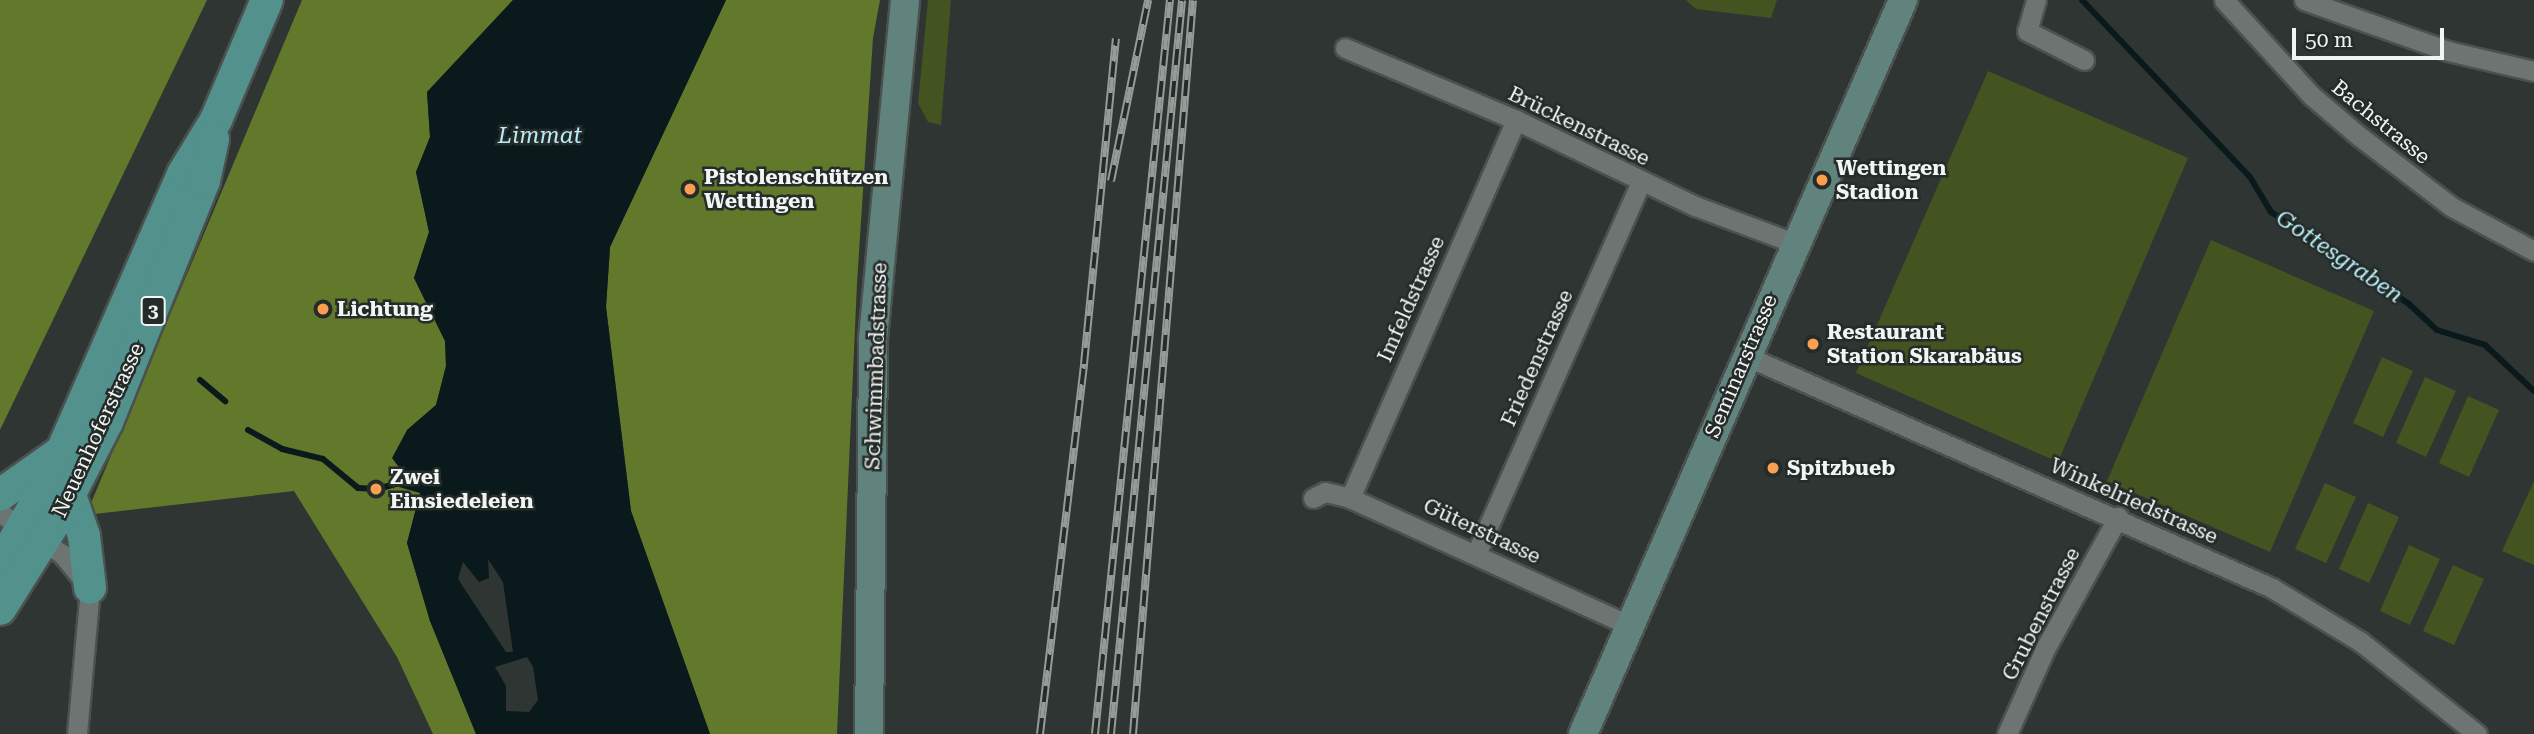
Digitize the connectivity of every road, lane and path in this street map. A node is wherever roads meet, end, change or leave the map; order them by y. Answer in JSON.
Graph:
{"nodes":[{"id":1,"x":267,"y":0,"type":"edge"},
{"id":2,"x":905,"y":0,"type":"edge"},
{"id":3,"x":1903,"y":0,"type":"edge"},
{"id":4,"x":2036,"y":0,"type":"edge"},
{"id":5,"x":2224,"y":0,"type":"edge"},
{"id":6,"x":2304,"y":0,"type":"edge"},
{"id":7,"x":1345,"y":48,"type":"dead end"},
{"id":8,"x":2084,"y":60,"type":"dead end"},
{"id":9,"x":2534,"y":71,"type":"edge"},
{"id":10,"x":216,"y":120,"type":"junction"},
{"id":11,"x":1516,"y":120,"type":"junction"},
{"id":12,"x":1641,"y":181,"type":"junction"},
{"id":13,"x":1794,"y":243,"type":"junction"},
{"id":14,"x":2534,"y":251,"type":"edge"},
{"id":15,"x":1746,"y":355,"type":"junction"},
{"id":16,"x":64,"y":448,"type":"junction"},
{"id":17,"x":0,"y":495,"type":"edge"},
{"id":18,"x":70,"y":495,"type":"junction"},
{"id":19,"x":1313,"y":498,"type":"dead end"},
{"id":20,"x":1350,"y":498,"type":"junction"},
{"id":21,"x":2118,"y":517,"type":"junction"},
{"id":22,"x":23,"y":527,"type":"edge"},
{"id":23,"x":1476,"y":554,"type":"junction"},
{"id":24,"x":0,"y":565,"type":"edge"},
{"id":25,"x":90,"y":588,"type":"junction"},
{"id":26,"x":0,"y":609,"type":"edge"},
{"id":27,"x":1629,"y":625,"type":"junction"},
{"id":28,"x":77,"y":734,"type":"edge"},
{"id":29,"x":869,"y":734,"type":"edge"},
{"id":30,"x":1583,"y":734,"type":"edge"},
{"id":31,"x":2007,"y":734,"type":"edge"},
{"id":32,"x":2477,"y":734,"type":"edge"}],
"edges":[{"from":1,"to":10,"type":"main road","name":"Neuenhoferstrasse","number":"3"},
{"from":2,"to":29,"type":"street","name":"Schwimmbadstrasse"},
{"from":3,"to":13,"type":"street","name":"Seminarstrasse"},
{"from":4,"to":8,"type":"street"},
{"from":5,"to":14,"type":"street","name":"Bachstrasse"},
{"from":6,"to":9,"type":"street"},
{"from":7,"to":11,"type":"street","name":"Brückenstrasse"},
{"from":10,"to":16,"type":"main road","name":"Neuenhoferstrasse","number":"3"},
{"from":10,"to":18,"type":"main road","name":"Neuenhoferstrasse","number":"3"},
{"from":11,"to":12,"type":"street","name":"Brückenstrasse"},
{"from":11,"to":20,"type":"street","name":"Imfeldstrasse"},
{"from":12,"to":13,"type":"street","name":"Brückenstrasse"},
{"from":12,"to":23,"type":"street","name":"Friedenstrasse"},
{"from":13,"to":15,"type":"street","name":"Seminarstrasse"},
{"from":15,"to":21,"type":"street","name":"Winkelriedstrasse"},
{"from":15,"to":27,"type":"street","name":"Seminarstrasse"},
{"from":16,"to":17,"type":"main road"},
{"from":16,"to":22,"type":"main road","name":"Neuenhoferstrasse","number":"3"},
{"from":18,"to":22,"type":"main road","name":"Neuenhoferstrasse","number":"3"},
{"from":18,"to":25,"type":"main road"},
{"from":19,"to":20,"type":"street","name":"Güterstrasse"},
{"from":20,"to":23,"type":"street","name":"Güterstrasse"},
{"from":21,"to":31,"type":"street","name":"Grubenstrasse"},
{"from":21,"to":32,"type":"street","name":"Winkelriedstrasse"},
{"from":22,"to":24,"type":"main road","number":"3"},
{"from":22,"to":25,"type":"street"},
{"from":22,"to":26,"type":"main road","number":"3"},
{"from":23,"to":27,"type":"street","name":"Güterstrasse"},
{"from":25,"to":28,"type":"street"},
{"from":27,"to":30,"type":"street","name":"Seminarstrasse"}]}
